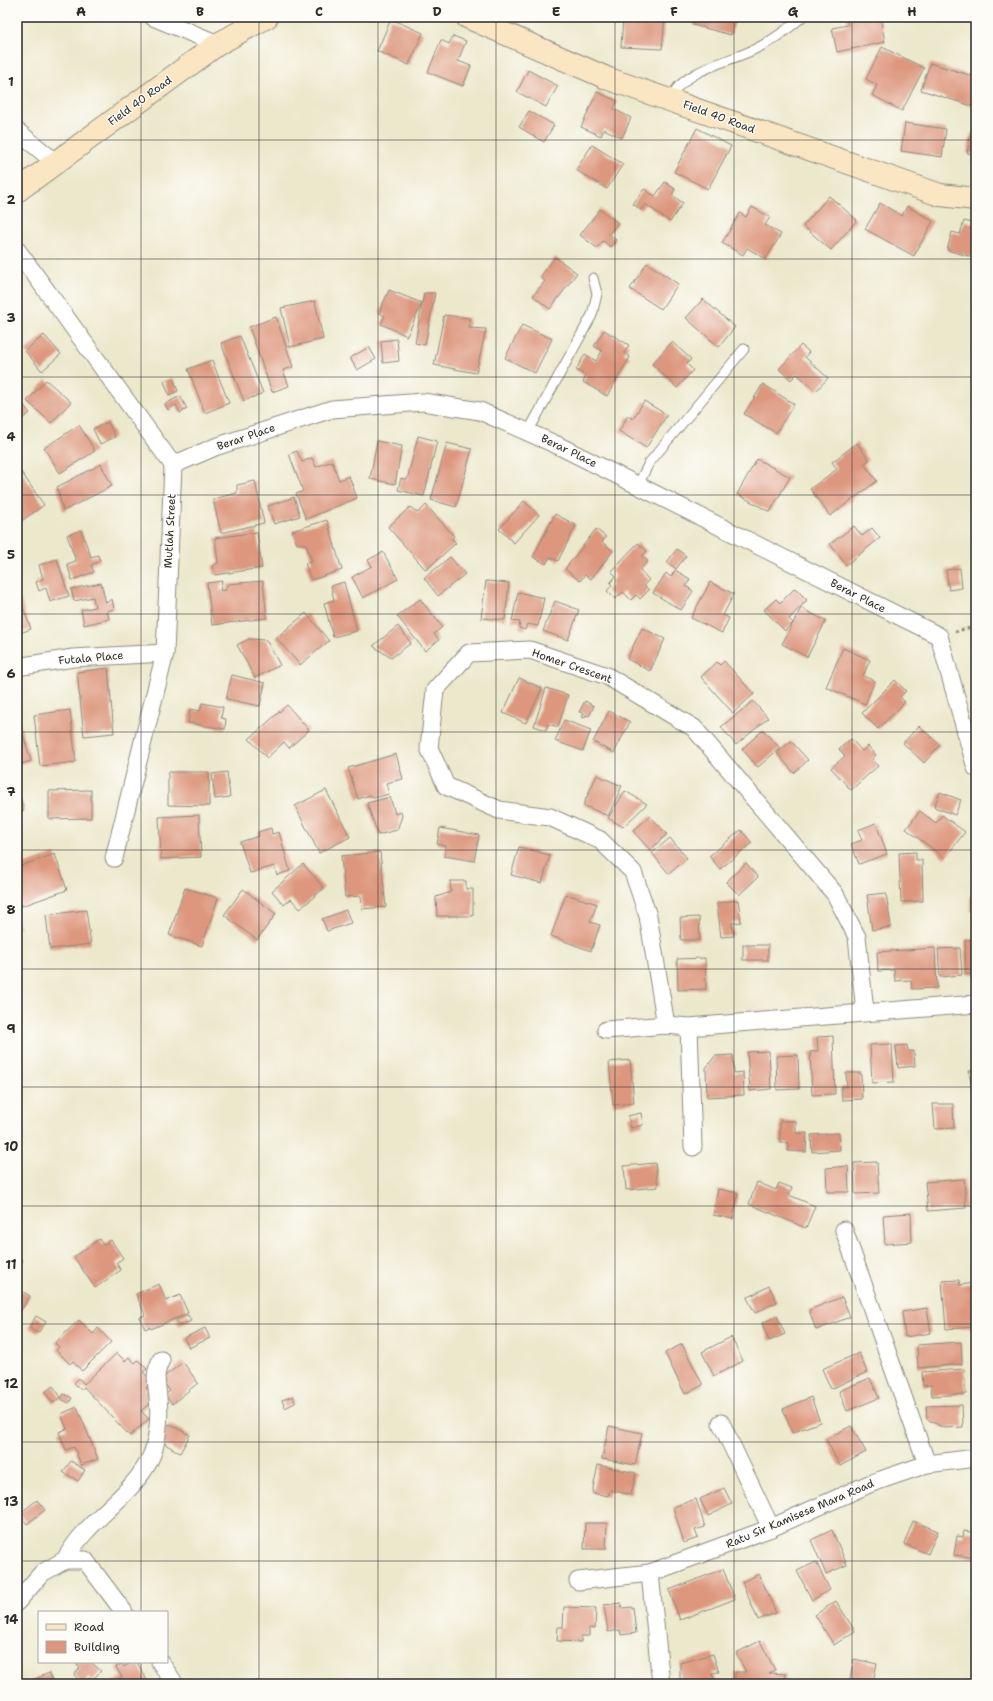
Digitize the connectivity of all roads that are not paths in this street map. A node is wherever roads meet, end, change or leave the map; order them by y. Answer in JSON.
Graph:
{"nodes":[{"id":1,"x":153,"y":17,"type":"edge"},
{"id":2,"x":267,"y":17,"type":"edge"},
{"id":3,"x":467,"y":17,"type":"edge"},
{"id":4,"x":802,"y":17,"type":"edge"},
{"id":5,"x":218,"y":44,"type":"junction"},
{"id":6,"x":670,"y":99,"type":"junction"},
{"id":7,"x":17,"y":131,"type":"edge"},
{"id":8,"x":56,"y":163,"type":"junction"},
{"id":9,"x":17,"y":191,"type":"edge"},
{"id":10,"x":976,"y":199,"type":"edge"},
{"id":11,"x":17,"y":250,"type":"edge"},
{"id":12,"x":593,"y":278,"type":"dead end"},
{"id":13,"x":744,"y":349,"type":"dead end"},
{"id":14,"x":528,"y":432,"type":"junction"},
{"id":15,"x":173,"y":464,"type":"junction"},
{"id":16,"x":638,"y":485,"type":"junction"},
{"id":17,"x":165,"y":653,"type":"junction"},
{"id":18,"x":17,"y":667,"type":"edge"},
{"id":19,"x":976,"y":768,"type":"edge"},
{"id":20,"x":114,"y":858,"type":"dead end"},
{"id":21,"x":976,"y":1004,"type":"edge"},
{"id":22,"x":866,"y":1011,"type":"junction"},
{"id":23,"x":666,"y":1025,"type":"junction"},
{"id":24,"x":689,"y":1027,"type":"junction"},
{"id":25,"x":606,"y":1030,"type":"dead end"},
{"id":26,"x":694,"y":1146,"type":"dead end"},
{"id":27,"x":844,"y":1230,"type":"dead end"},
{"id":28,"x":161,"y":1360,"type":"dead end"},
{"id":29,"x":721,"y":1423,"type":"dead end"},
{"id":30,"x":976,"y":1458,"type":"edge"},
{"id":31,"x":927,"y":1464,"type":"junction"},
{"id":32,"x":770,"y":1528,"type":"junction"},
{"id":33,"x":65,"y":1560,"type":"junction"},
{"id":34,"x":650,"y":1573,"type":"junction"},
{"id":35,"x":578,"y":1582,"type":"dead end"},
{"id":36,"x":17,"y":1603,"type":"edge"},
{"id":37,"x":123,"y":1611,"type":"edge"},
{"id":38,"x":161,"y":1663,"type":"edge"},
{"id":39,"x":175,"y":1684,"type":"edge"},
{"id":40,"x":661,"y":1684,"type":"edge"}],
"edges":[{"from":1,"to":5,"type":"street"},
{"from":2,"to":5,"type":"street","name":"Field 40 Road"},
{"from":3,"to":6,"type":"street","name":"Field 40 Road"},
{"from":4,"to":6,"type":"lane"},
{"from":5,"to":8,"type":"street","name":"Field 40 Road"},
{"from":6,"to":10,"type":"street","name":"Field 40 Road"},
{"from":7,"to":8,"type":"street"},
{"from":8,"to":9,"type":"street","name":"Field 40 Road"},
{"from":11,"to":15,"type":"street"},
{"from":12,"to":14,"type":"lane"},
{"from":13,"to":16,"type":"lane"},
{"from":14,"to":15,"type":"street","name":"Berar Place"},
{"from":14,"to":16,"type":"street","name":"Berar Place"},
{"from":15,"to":17,"type":"street","name":"Mutlah Street"},
{"from":16,"to":19,"type":"street","name":"Berar Place"},
{"from":17,"to":18,"type":"street","name":"Futala Place"},
{"from":17,"to":20,"type":"street","name":"Mutlah Street"},
{"from":21,"to":22,"type":"street"},
{"from":22,"to":23,"type":"street","name":"Homer Crescent"},
{"from":22,"to":24,"type":"street"},
{"from":23,"to":24,"type":"street"},
{"from":23,"to":25,"type":"street"},
{"from":24,"to":26,"type":"street"},
{"from":27,"to":31,"type":"street"},
{"from":28,"to":33,"type":"street"},
{"from":29,"to":32,"type":"street"},
{"from":30,"to":31,"type":"street","name":"Ratu Sir Kamisese Mara Road"},
{"from":31,"to":32,"type":"street","name":"Ratu Sir Kamisese Mara Road"},
{"from":32,"to":34,"type":"street","name":"Ratu Sir Kamisese Mara Road"},
{"from":33,"to":36,"type":"street"},
{"from":33,"to":37,"type":"street"},
{"from":34,"to":35,"type":"street","name":"Ratu Sir Kamisese Mara Road"},
{"from":34,"to":40,"type":"street"},
{"from":38,"to":39,"type":"street"}]}
